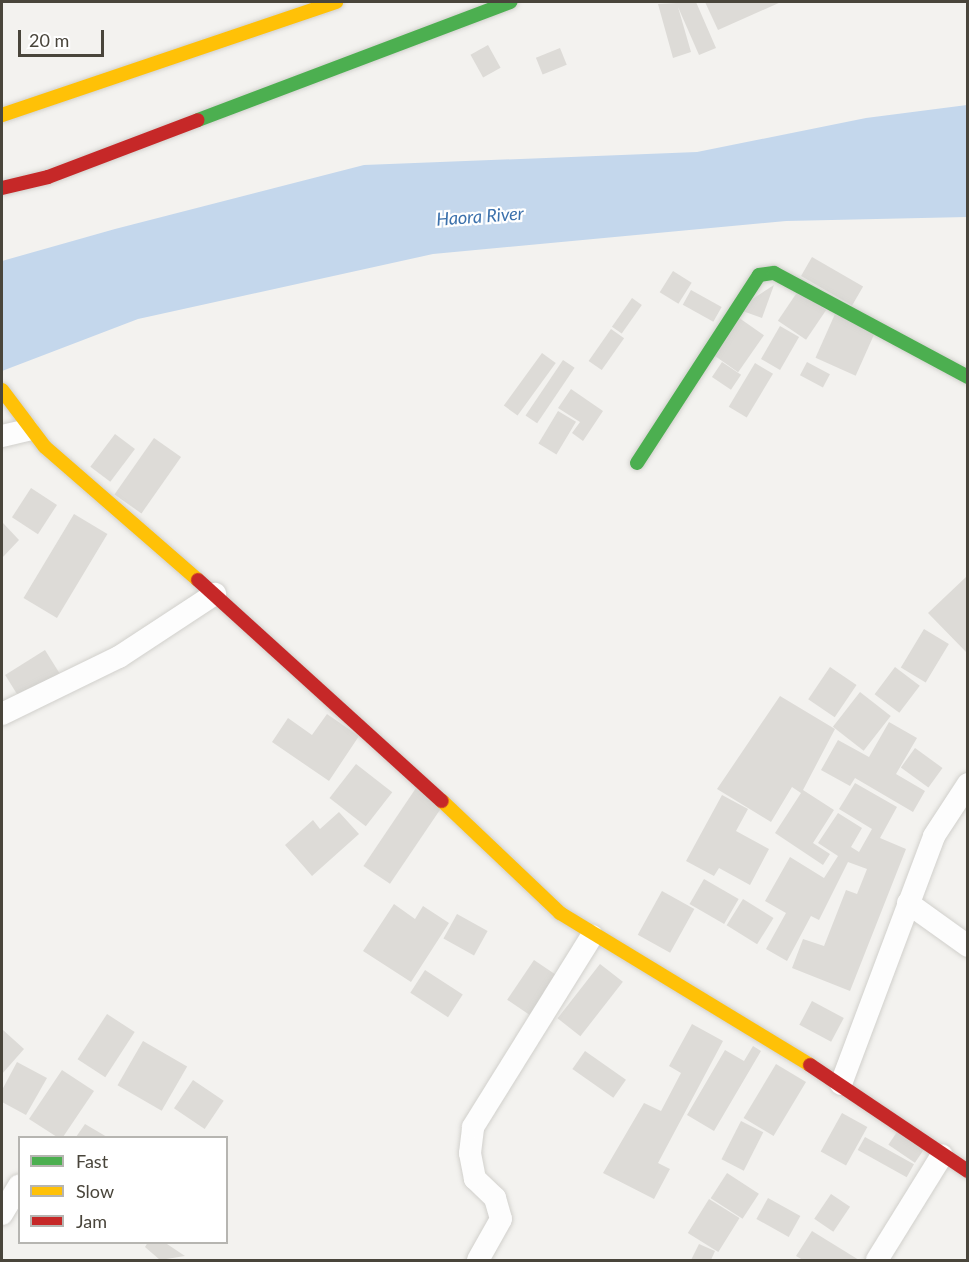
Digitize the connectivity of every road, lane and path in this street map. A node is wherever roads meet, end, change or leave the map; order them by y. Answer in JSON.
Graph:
{"nodes":[{"id":1,"x":336,"y":2,"type":"edge"},
{"id":2,"x":510,"y":2,"type":"edge"},
{"id":3,"x":2,"y":115,"type":"edge"},
{"id":4,"x":2,"y":188,"type":"edge"},
{"id":5,"x":968,"y":376,"type":"edge"},
{"id":6,"x":2,"y":390,"type":"edge"},
{"id":7,"x":27,"y":430,"type":"junction"},
{"id":8,"x":2,"y":436,"type":"edge"},
{"id":9,"x":638,"y":463,"type":"dead end"},
{"id":10,"x":215,"y":594,"type":"junction"},
{"id":11,"x":2,"y":714,"type":"edge"},
{"id":12,"x":968,"y":784,"type":"edge"},
{"id":13,"x":908,"y":903,"type":"junction"},
{"id":14,"x":592,"y":936,"type":"junction"},
{"id":15,"x":968,"y":946,"type":"edge"},
{"id":16,"x":842,"y":1084,"type":"junction"},
{"id":17,"x":942,"y":1155,"type":"junction"},
{"id":18,"x":968,"y":1171,"type":"edge"},
{"id":19,"x":18,"y":1188,"type":"edge"},
{"id":20,"x":2,"y":1214,"type":"edge"},
{"id":21,"x":478,"y":1260,"type":"edge"},
{"id":22,"x":877,"y":1260,"type":"edge"}],
"edges":[{"from":1,"to":3,"type":"street"},
{"from":2,"to":4,"type":"street"},
{"from":5,"to":9,"type":"street"},
{"from":6,"to":7,"type":"street"},
{"from":7,"to":8,"type":"street"},
{"from":7,"to":10,"type":"street"},
{"from":10,"to":11,"type":"street"},
{"from":10,"to":14,"type":"street"},
{"from":12,"to":13,"type":"street"},
{"from":13,"to":15,"type":"street"},
{"from":13,"to":16,"type":"street"},
{"from":14,"to":16,"type":"street"},
{"from":14,"to":21,"type":"street"},
{"from":16,"to":17,"type":"street"},
{"from":17,"to":18,"type":"street"},
{"from":17,"to":22,"type":"street"},
{"from":19,"to":20,"type":"street"}]}
